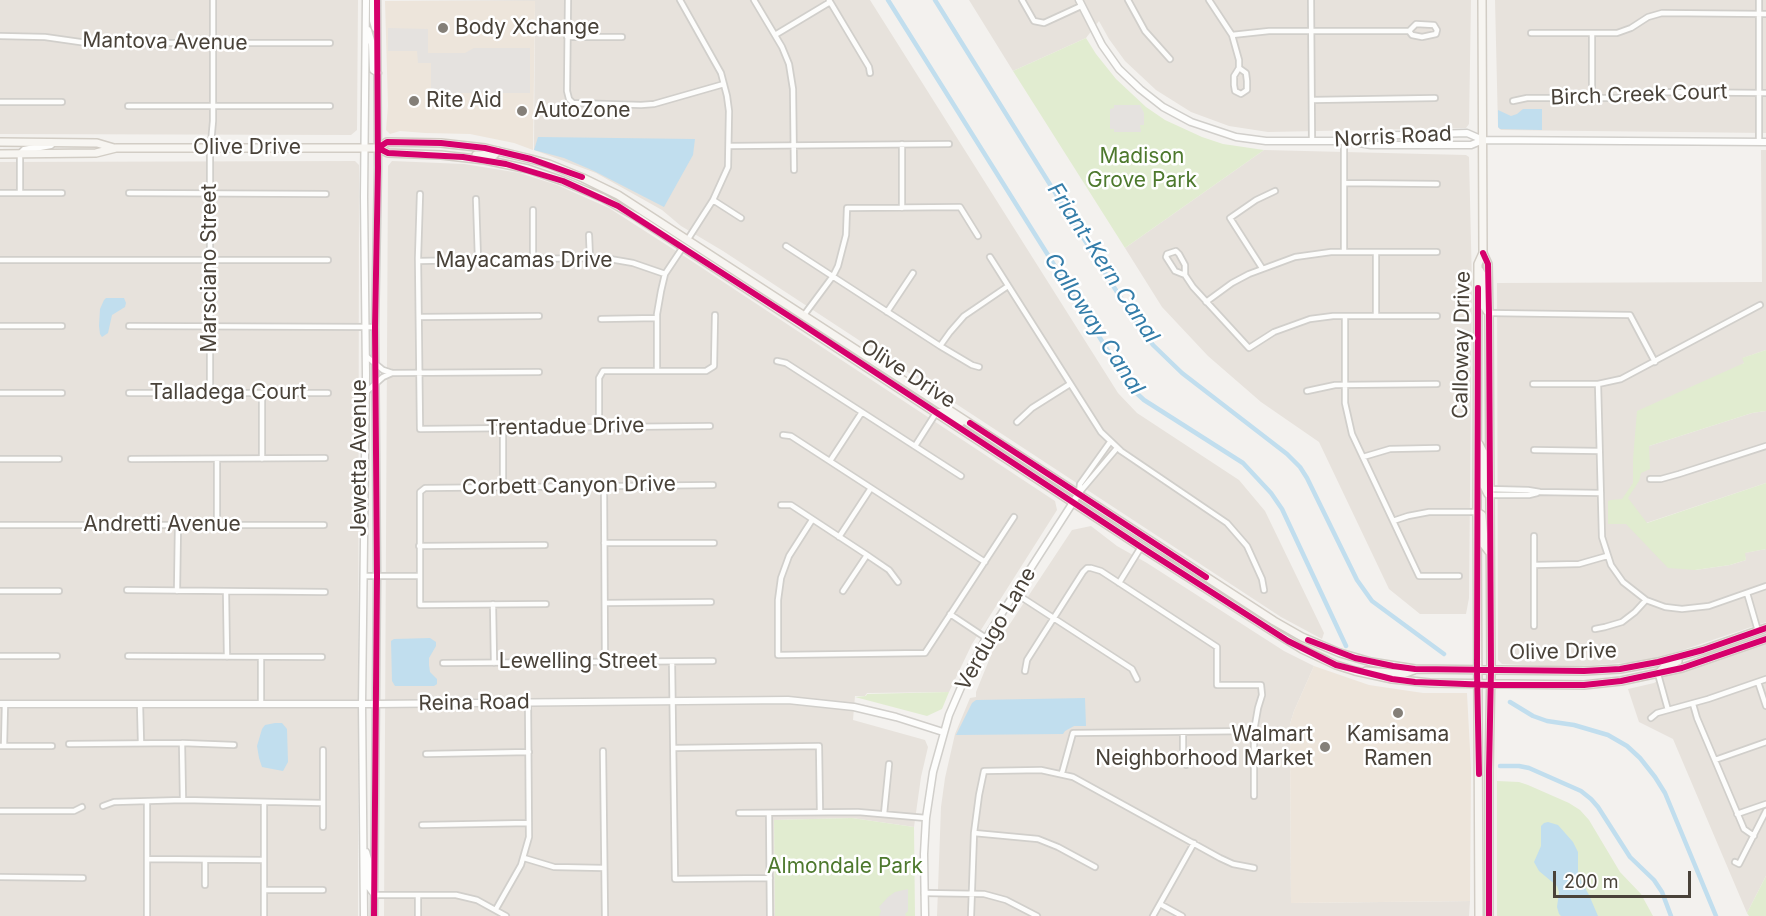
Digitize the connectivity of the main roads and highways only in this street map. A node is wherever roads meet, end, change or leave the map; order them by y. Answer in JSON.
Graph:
{"nodes":[{"id":1,"x":1482,"y":0,"type":"edge"},
{"id":2,"x":0,"y":142,"type":"edge"},
{"id":3,"x":116,"y":148,"type":"junction"},
{"id":4,"x":378,"y":148,"type":"junction"},
{"id":5,"x":498,"y":151,"type":"junction"},
{"id":6,"x":0,"y":154,"type":"edge"},
{"id":7,"x":447,"y":155,"type":"junction"},
{"id":8,"x":575,"y":186,"type":"junction"},
{"id":9,"x":616,"y":194,"type":"junction"},
{"id":10,"x":651,"y":226,"type":"junction"},
{"id":11,"x":688,"y":239,"type":"junction"},
{"id":12,"x":683,"y":247,"type":"junction"},
{"id":13,"x":1483,"y":253,"type":"junction"},
{"id":14,"x":721,"y":261,"type":"junction"},
{"id":15,"x":1478,"y":268,"type":"junction"},
{"id":16,"x":766,"y":301,"type":"junction"},
{"id":17,"x":1489,"y":313,"type":"junction"},
{"id":18,"x":804,"y":315,"type":"junction"},
{"id":19,"x":936,"y":413,"type":"junction"},
{"id":20,"x":972,"y":424,"type":"junction"},
{"id":21,"x":1478,"y":442,"type":"junction"},
{"id":22,"x":1489,"y":492,"type":"junction"},
{"id":23,"x":1477,"y":512,"type":"junction"},
{"id":24,"x":1141,"y":548,"type":"junction"},
{"id":25,"x":1490,"y":553,"type":"junction"},
{"id":26,"x":1183,"y":562,"type":"junction"},
{"id":27,"x":1762,"y":630,"type":"edge"},
{"id":28,"x":1766,"y":639,"type":"edge"},
{"id":29,"x":1703,"y":650,"type":"junction"},
{"id":30,"x":1721,"y":655,"type":"junction"},
{"id":31,"x":1417,"y":669,"type":"junction"},
{"id":32,"x":1477,"y":670,"type":"junction"},
{"id":33,"x":1491,"y":670,"type":"junction"},
{"id":34,"x":1363,"y":673,"type":"junction"},
{"id":35,"x":1658,"y":674,"type":"junction"},
{"id":36,"x":1477,"y":684,"type":"junction"},
{"id":37,"x":1490,"y":685,"type":"junction"},
{"id":38,"x":1479,"y":851,"type":"junction"},
{"id":39,"x":1489,"y":852,"type":"junction"},
{"id":40,"x":1479,"y":916,"type":"edge"},
{"id":41,"x":1489,"y":916,"type":"edge"}],
"edges":[{"from":1,"to":13,"type":"main road","name":"Calloway Drive"},
{"from":2,"to":3,"type":"main road","name":"Olive Drive"},
{"from":3,"to":4,"type":"main road","name":"Olive Drive"},
{"from":3,"to":6,"type":"main road","name":"Olive Drive"},
{"from":4,"to":5,"type":"main road","name":"Olive Drive"},
{"from":4,"to":7,"type":"main road","name":"Olive Drive"},
{"from":5,"to":7,"type":"main road"},
{"from":5,"to":9,"type":"main road","name":"Olive Drive"},
{"from":7,"to":8,"type":"main road","name":"Olive Drive"},
{"from":8,"to":9,"type":"main road"},
{"from":8,"to":10,"type":"main road","name":"Olive Drive"},
{"from":9,"to":11,"type":"main road","name":"Olive Drive"},
{"from":10,"to":11,"type":"main road"},
{"from":10,"to":12,"type":"main road","name":"Olive Drive"},
{"from":11,"to":14,"type":"main road","name":"Olive Drive"},
{"from":12,"to":14,"type":"main road"},
{"from":12,"to":16,"type":"main road","name":"Olive Drive"},
{"from":13,"to":15,"type":"main road","name":"Calloway Drive"},
{"from":13,"to":17,"type":"main road","name":"Calloway Drive"},
{"from":14,"to":18,"type":"main road","name":"Olive Drive"},
{"from":15,"to":17,"type":"main road"},
{"from":15,"to":21,"type":"main road","name":"Calloway Drive"},
{"from":16,"to":18,"type":"main road"},
{"from":16,"to":19,"type":"main road","name":"Olive Drive"},
{"from":17,"to":22,"type":"main road","name":"Calloway Drive"},
{"from":18,"to":20,"type":"main road","name":"Olive Drive"},
{"from":19,"to":20,"type":"main road"},
{"from":19,"to":24,"type":"main road","name":"Olive Drive"},
{"from":20,"to":26,"type":"main road","name":"Olive Drive"},
{"from":21,"to":22,"type":"main road"},
{"from":21,"to":23,"type":"main road","name":"Calloway Drive"},
{"from":22,"to":25,"type":"main road","name":"Calloway Drive"},
{"from":23,"to":25,"type":"main road"},
{"from":23,"to":32,"type":"main road","name":"Calloway Drive"},
{"from":24,"to":26,"type":"main road"},
{"from":24,"to":34,"type":"main road","name":"Olive Drive"},
{"from":25,"to":33,"type":"main road","name":"Calloway Drive"},
{"from":26,"to":31,"type":"main road","name":"Olive Drive"},
{"from":27,"to":29,"type":"main road","name":"Olive Drive"},
{"from":27,"to":30,"type":"main road"},
{"from":28,"to":30,"type":"main road","name":"Olive Drive"},
{"from":29,"to":33,"type":"main road","name":"Olive Drive"},
{"from":29,"to":35,"type":"main road"},
{"from":30,"to":35,"type":"main road","name":"Olive Drive"},
{"from":31,"to":32,"type":"main road","name":"Olive Drive"},
{"from":31,"to":34,"type":"main road"},
{"from":32,"to":33,"type":"main road","name":"Olive Drive"},
{"from":32,"to":36,"type":"main road","name":"Calloway Drive"},
{"from":33,"to":37,"type":"main road","name":"Calloway Drive"},
{"from":34,"to":36,"type":"main road","name":"Olive Drive"},
{"from":35,"to":37,"type":"main road","name":"Olive Drive"},
{"from":36,"to":37,"type":"main road","name":"Olive Drive"},
{"from":36,"to":38,"type":"main road","name":"Calloway Drive"},
{"from":37,"to":39,"type":"main road","name":"Calloway Drive"},
{"from":38,"to":39,"type":"main road"},
{"from":38,"to":40,"type":"main road","name":"Calloway Drive"},
{"from":39,"to":41,"type":"main road","name":"Calloway Drive"}]}
